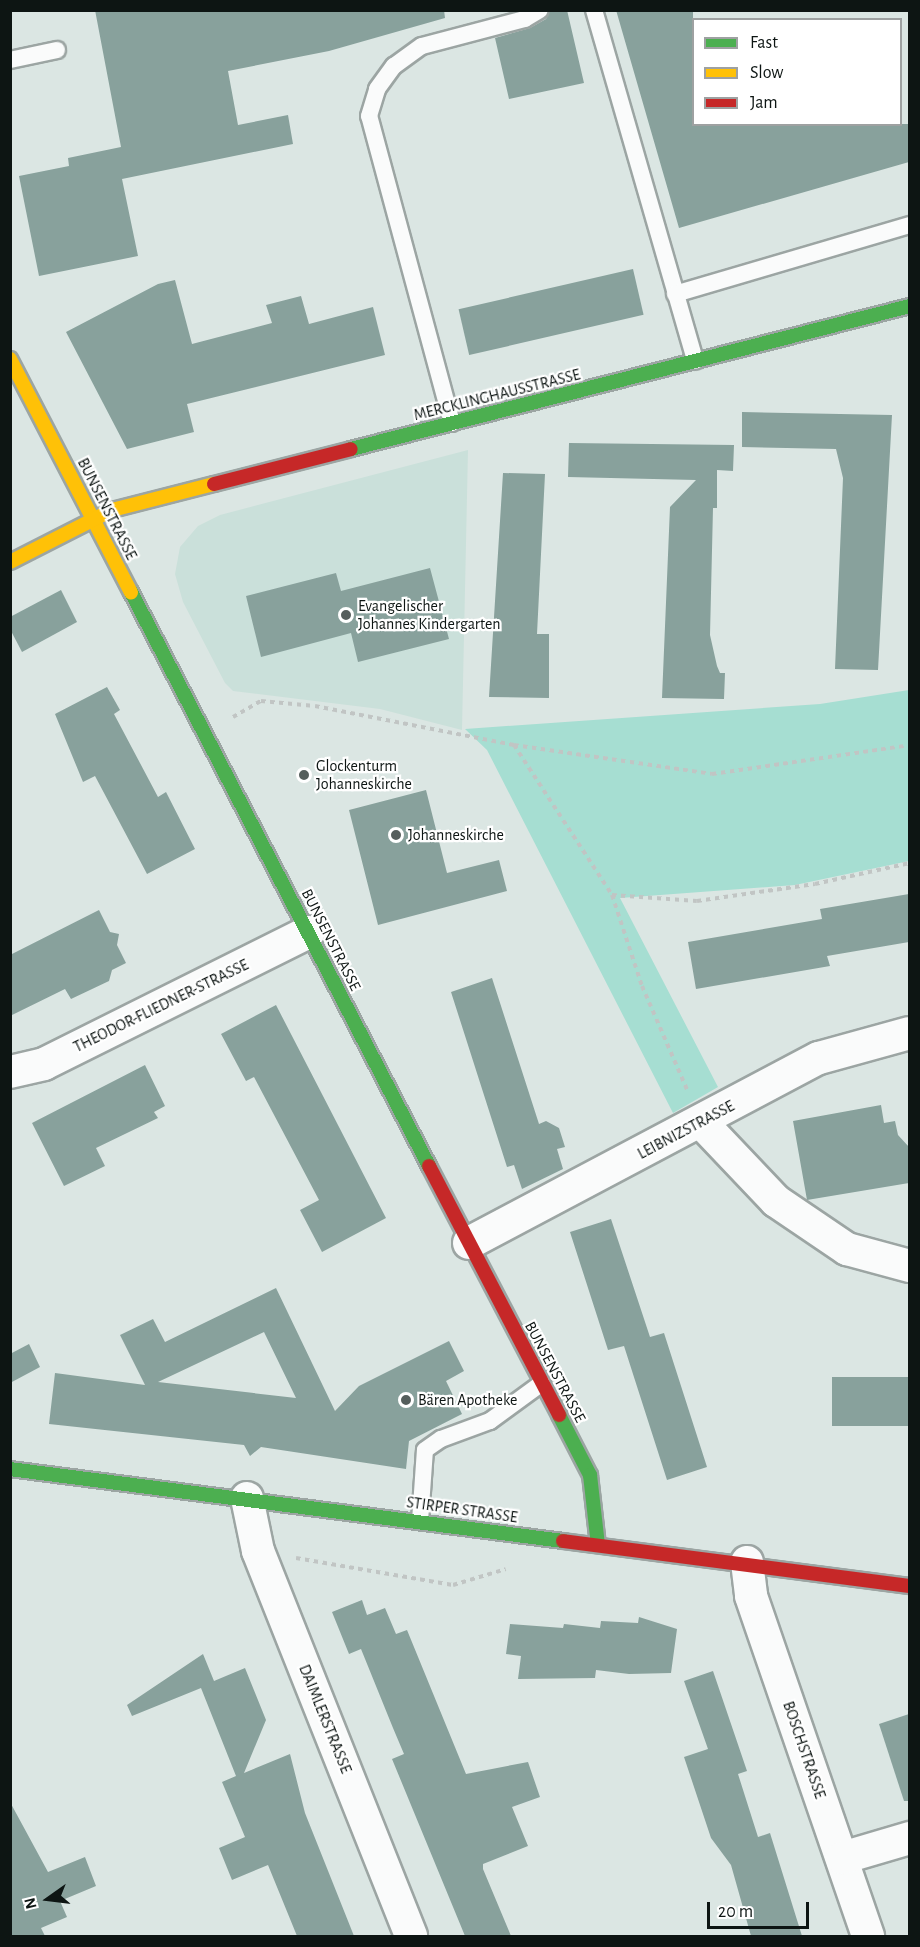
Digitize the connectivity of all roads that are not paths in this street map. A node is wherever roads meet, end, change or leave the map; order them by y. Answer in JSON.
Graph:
{"nodes":[{"id":1,"x":540,"y":10,"type":"edge"},
{"id":2,"x":594,"y":10,"type":"edge"},
{"id":3,"x":57,"y":50,"type":"dead end"},
{"id":4,"x":10,"y":60,"type":"edge"},
{"id":5,"x":909,"y":225,"type":"edge"},
{"id":6,"x":675,"y":294,"type":"junction"},
{"id":7,"x":909,"y":306,"type":"edge"},
{"id":8,"x":10,"y":359,"type":"edge"},
{"id":9,"x":695,"y":361,"type":"junction"},
{"id":10,"x":452,"y":423,"type":"junction"},
{"id":11,"x":93,"y":519,"type":"junction"},
{"id":12,"x":10,"y":562,"type":"edge"},
{"id":13,"x":309,"y":933,"type":"junction"},
{"id":14,"x":909,"y":1033,"type":"edge"},
{"id":15,"x":10,"y":1072,"type":"edge"},
{"id":16,"x":701,"y":1122,"type":"junction"},
{"id":17,"x":469,"y":1243,"type":"junction"},
{"id":18,"x":909,"y":1266,"type":"edge"},
{"id":19,"x":542,"y":1383,"type":"junction"},
{"id":20,"x":10,"y":1469,"type":"edge"},
{"id":21,"x":247,"y":1498,"type":"junction"},
{"id":22,"x":420,"y":1521,"type":"junction"},
{"id":23,"x":598,"y":1545,"type":"junction"},
{"id":24,"x":747,"y":1562,"type":"junction"},
{"id":25,"x":909,"y":1586,"type":"edge"},
{"id":26,"x":909,"y":1838,"type":"edge"},
{"id":27,"x":842,"y":1858,"type":"junction"},
{"id":28,"x":411,"y":1936,"type":"edge"},
{"id":29,"x":868,"y":1936,"type":"edge"}],
"edges":[{"from":1,"to":10,"type":"lane"},
{"from":2,"to":6,"type":"lane"},
{"from":3,"to":4,"type":"lane"},
{"from":5,"to":6,"type":"lane"},
{"from":6,"to":9,"type":"lane"},
{"from":7,"to":9,"type":"street","name":"MERCKLINGHAUSSTRASSE"},
{"from":8,"to":11,"type":"street","name":"BUNSENSTRASSE"},
{"from":9,"to":10,"type":"street","name":"MERCKLINGHAUSSTRASSE"},
{"from":10,"to":11,"type":"street","name":"MERCKLINGHAUSSTRASSE"},
{"from":11,"to":12,"type":"street","name":"MERCKLINGHAUSSTRASSE"},
{"from":11,"to":13,"type":"street","name":"BUNSENSTRASSE"},
{"from":13,"to":15,"type":"street","name":"THEODOR-FLIEDNER-STRASSE"},
{"from":13,"to":17,"type":"street","name":"BUNSENSTRASSE"},
{"from":14,"to":16,"type":"street","name":"LEIBNIZSTRASSE"},
{"from":16,"to":17,"type":"street","name":"LEIBNIZSTRASSE"},
{"from":16,"to":18,"type":"street"},
{"from":17,"to":19,"type":"street","name":"BUNSENSTRASSE"},
{"from":19,"to":22,"type":"lane"},
{"from":19,"to":23,"type":"street","name":"BUNSENSTRASSE"},
{"from":20,"to":21,"type":"street","name":"STIRPER STRASSE"},
{"from":21,"to":22,"type":"street","name":"STIRPER STRASSE"},
{"from":21,"to":28,"type":"street","name":"DAIMLERSTRASSE"},
{"from":22,"to":23,"type":"street","name":"STIRPER STRASSE"},
{"from":23,"to":24,"type":"street","name":"STIRPER STRASSE"},
{"from":24,"to":25,"type":"street","name":"STIRPER STRASSE"},
{"from":24,"to":27,"type":"street","name":"BOSCHSTRASSE"},
{"from":26,"to":27,"type":"street"},
{"from":27,"to":29,"type":"street","name":"BOSCHSTRASSE"}]}
